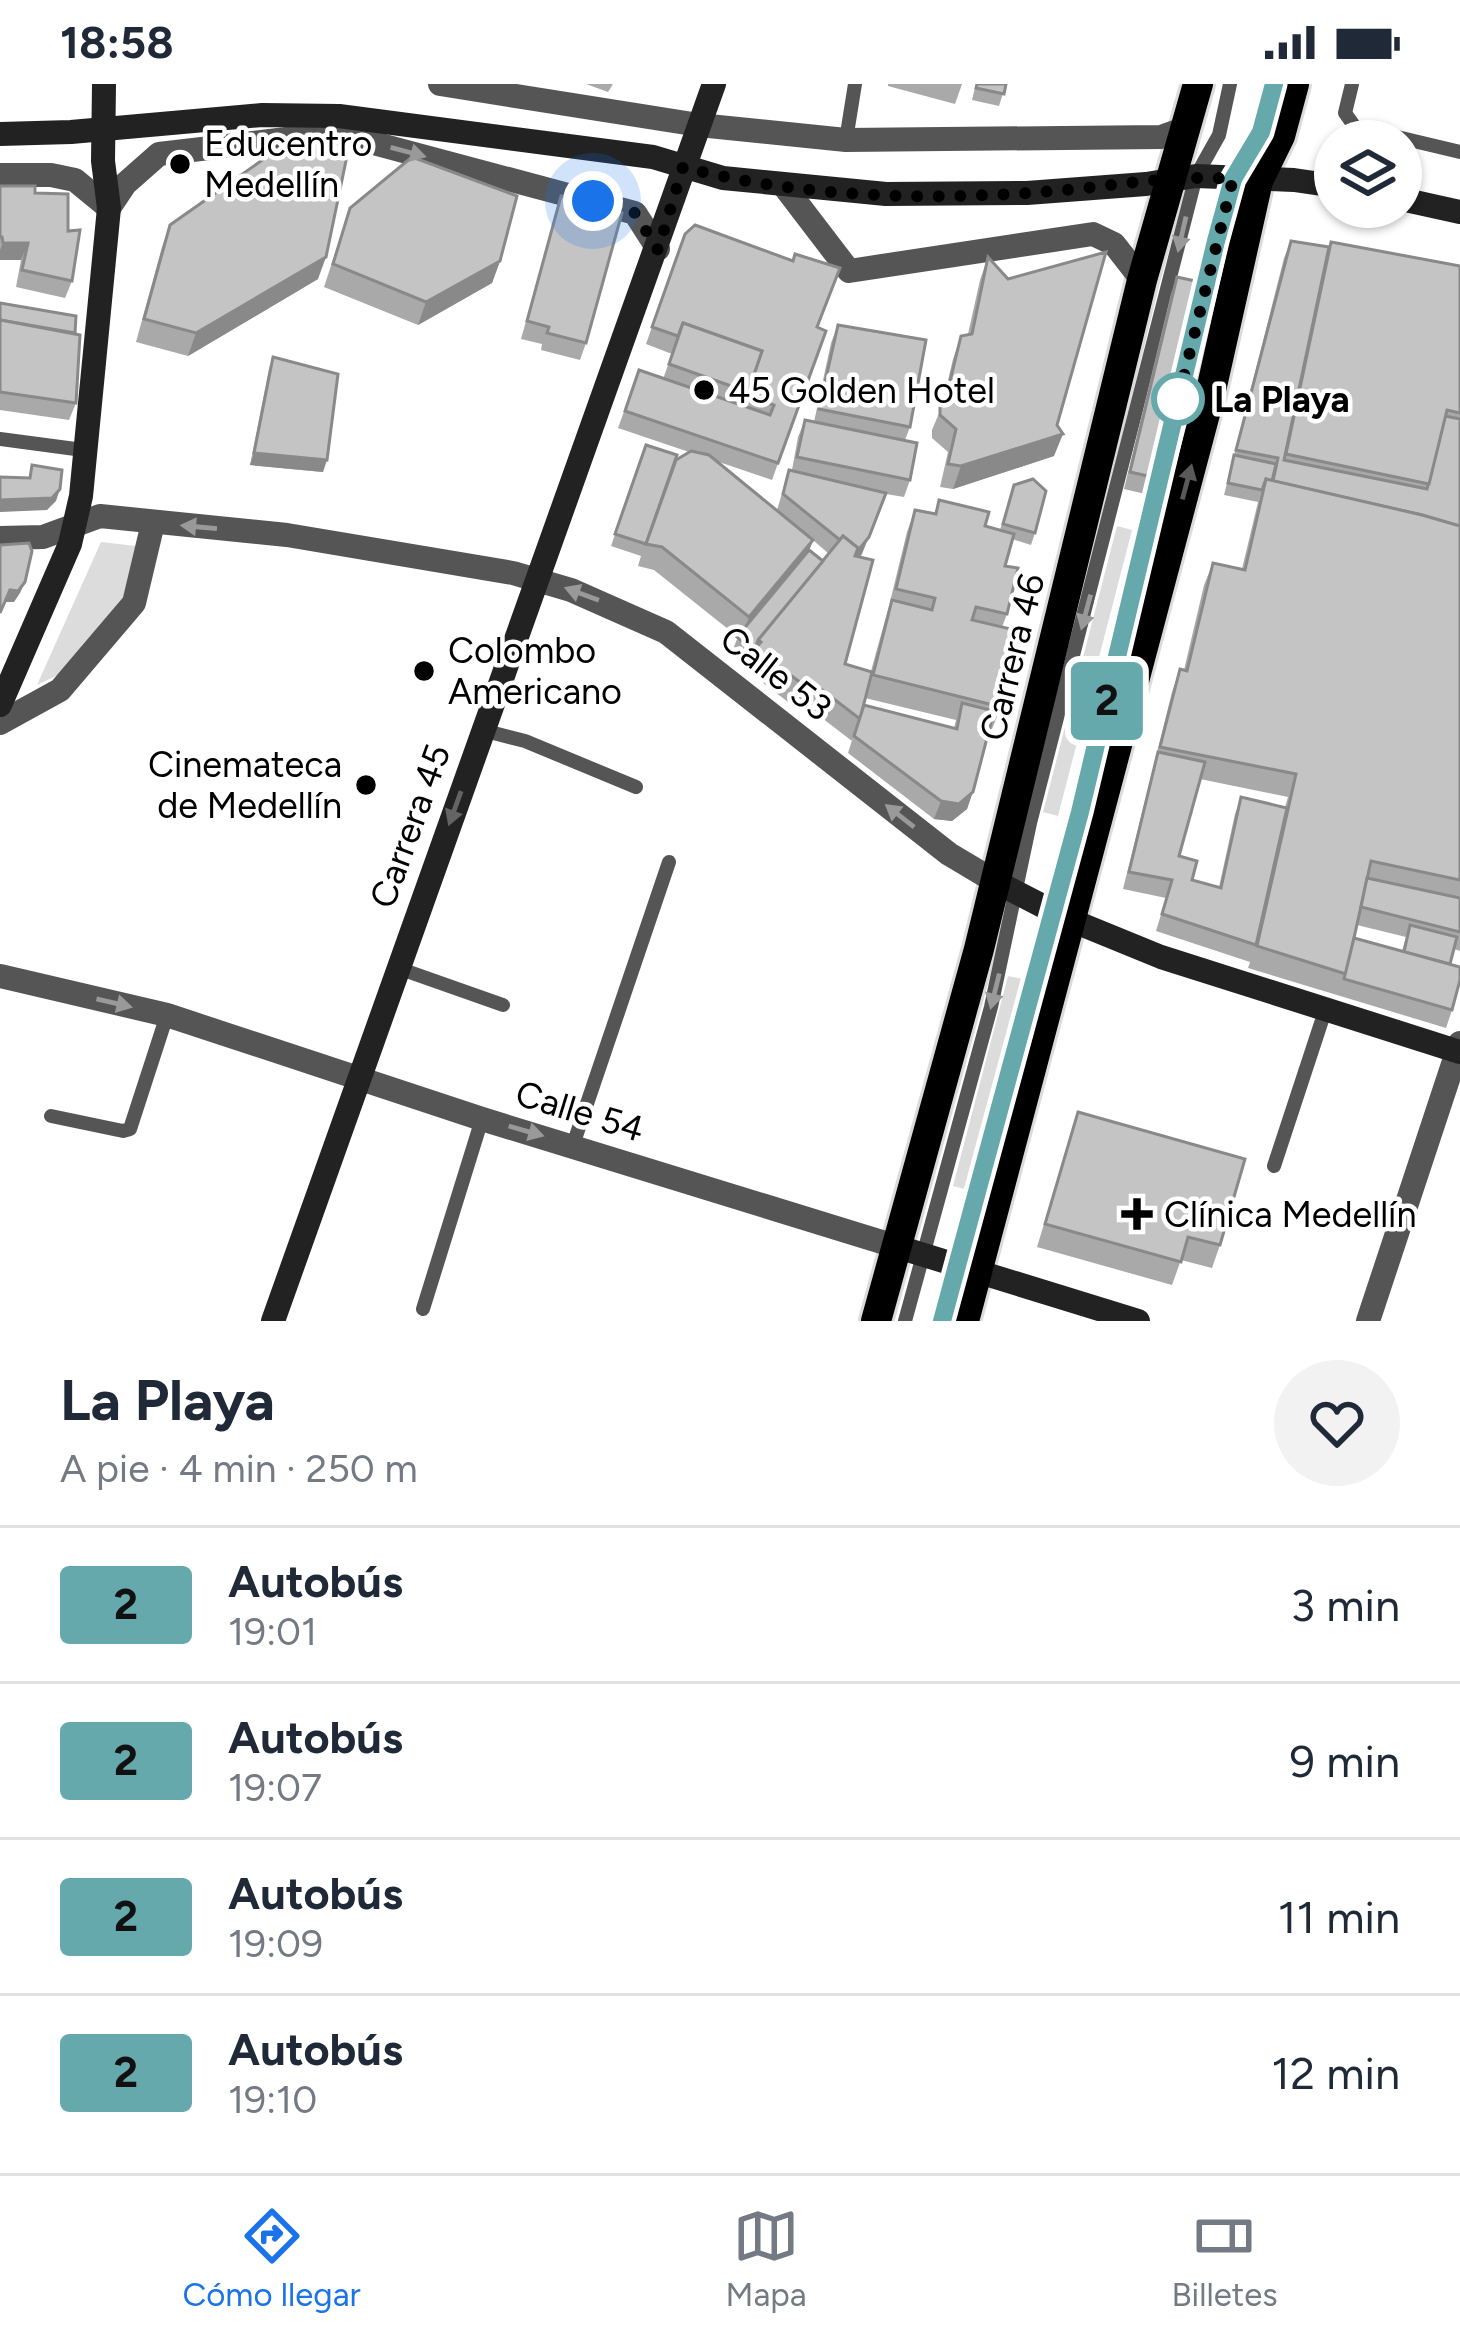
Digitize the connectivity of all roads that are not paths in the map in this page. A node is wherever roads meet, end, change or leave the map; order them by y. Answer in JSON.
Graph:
{"nodes":[{"id":1,"x":104,"y":84,"type":"edge"},
{"id":2,"x":440,"y":84,"type":"edge"},
{"id":3,"x":714,"y":84,"type":"edge"},
{"id":4,"x":855,"y":84,"type":"edge"},
{"id":5,"x":1198,"y":84,"type":"edge"},
{"id":6,"x":1229,"y":84,"type":"edge"},
{"id":7,"x":1274,"y":84,"type":"edge"},
{"id":8,"x":1294,"y":84,"type":"edge"},
{"id":9,"x":1352,"y":84,"type":"edge"},
{"id":10,"x":700,"y":125,"type":"junction"},
{"id":11,"x":1186,"y":128,"type":"junction"},
{"id":12,"x":104,"y":129,"type":"junction"},
{"id":13,"x":0,"y":134,"type":"edge"},
{"id":14,"x":846,"y":140,"type":"junction"},
{"id":15,"x":1460,"y":152,"type":"edge"},
{"id":16,"x":683,"y":167,"type":"junction"},
{"id":17,"x":0,"y":175,"type":"edge"},
{"id":18,"x":1183,"y":178,"type":"junction"},
{"id":19,"x":1245,"y":180,"type":"junction"},
{"id":20,"x":1314,"y":182,"type":"edge"},
{"id":21,"x":784,"y":186,"type":"junction"},
{"id":22,"x":1422,"y":204,"type":"edge"},
{"id":23,"x":109,"y":208,"type":"junction"},
{"id":24,"x":1460,"y":212,"type":"edge"},
{"id":25,"x":658,"y":250,"type":"junction"},
{"id":26,"x":1142,"y":280,"type":"junction"},
{"id":27,"x":0,"y":439,"type":"edge"},
{"id":28,"x":83,"y":450,"type":"junction"},
{"id":29,"x":153,"y":523,"type":"junction"},
{"id":30,"x":74,"y":526,"type":"junction"},
{"id":31,"x":0,"y":538,"type":"edge"},
{"id":32,"x":536,"y":579,"type":"junction"},
{"id":33,"x":0,"y":705,"type":"edge"},
{"id":34,"x":0,"y":723,"type":"edge"},
{"id":35,"x":482,"y":730,"type":"junction"},
{"id":36,"x":636,"y":787,"type":"dead end"},
{"id":37,"x":669,"y":862,"type":"dead end"},
{"id":38,"x":1006,"y":888,"type":"junction"},
{"id":39,"x":1061,"y":915,"type":"junction"},
{"id":40,"x":398,"y":968,"type":"junction"},
{"id":41,"x":0,"y":976,"type":"edge"},
{"id":42,"x":503,"y":1005,"type":"dead end"},
{"id":43,"x":1325,"y":1011,"type":"junction"},
{"id":44,"x":167,"y":1015,"type":"junction"},
{"id":45,"x":1459,"y":1049,"type":"edge"},
{"id":46,"x":359,"y":1078,"type":"junction"},
{"id":47,"x":52,"y":1116,"type":"dead end"},
{"id":48,"x":482,"y":1119,"type":"junction"},
{"id":49,"x":573,"y":1145,"type":"junction"},
{"id":50,"x":1274,"y":1166,"type":"dead end"},
{"id":51,"x":911,"y":1251,"type":"junction"},
{"id":52,"x":968,"y":1269,"type":"junction"},
{"id":53,"x":423,"y":1309,"type":"dead end"},
{"id":54,"x":273,"y":1321,"type":"edge"},
{"id":55,"x":876,"y":1321,"type":"edge"},
{"id":56,"x":905,"y":1321,"type":"edge"},
{"id":57,"x":943,"y":1321,"type":"edge"},
{"id":58,"x":964,"y":1321,"type":"edge"},
{"id":59,"x":1138,"y":1321,"type":"edge"},
{"id":60,"x":1368,"y":1321,"type":"edge"}],
"edges":[{"from":1,"to":12,"type":"street"},
{"from":2,"to":10,"type":"street"},
{"from":3,"to":10,"type":"street","name":"Carrera 45"},
{"from":4,"to":14,"type":"lane"},
{"from":5,"to":11,"type":"main road","name":"Carrera 46"},
{"from":6,"to":18,"type":"lane"},
{"from":7,"to":19,"type":"lane"},
{"from":8,"to":19,"type":"main road"},
{"from":9,"to":15,"type":"lane"},
{"from":10,"to":14,"type":"street"},
{"from":10,"to":16,"type":"street","name":"Carrera 45"},
{"from":11,"to":14,"type":"street"},
{"from":11,"to":18,"type":"main road","name":"Carrera 46"},
{"from":12,"to":13,"type":"street"},
{"from":12,"to":16,"type":"street"},
{"from":12,"to":23,"type":"street"},
{"from":16,"to":21,"type":"street"},
{"from":16,"to":25,"type":"street","name":"Carrera 45"},
{"from":17,"to":23,"type":"street"},
{"from":18,"to":19,"type":"street"},
{"from":18,"to":21,"type":"street"},
{"from":18,"to":26,"type":"main road","name":"Carrera 46"},
{"from":18,"to":38,"type":"lane","one_way":true},
{"from":19,"to":20,"type":"street"},
{"from":39,"to":19,"type":"main road","one_way":true},
{"from":21,"to":26,"type":"street"},
{"from":22,"to":24,"type":"street"},
{"from":23,"to":25,"type":"street","one_way":true},
{"from":23,"to":28,"type":"street"},
{"from":25,"to":32,"type":"street","name":"Carrera 45"},
{"from":26,"to":38,"type":"main road","name":"Carrera 46"},
{"from":27,"to":28,"type":"lane"},
{"from":28,"to":30,"type":"street"},
{"from":29,"to":30,"type":"street","name":"Calle 53"},
{"from":32,"to":29,"type":"street","name":"Calle 53","one_way":true},
{"from":29,"to":34,"type":"street"},
{"from":30,"to":31,"type":"street","name":"Calle 53"},
{"from":30,"to":33,"type":"street"},
{"from":32,"to":35,"type":"street","name":"Carrera 45"},
{"from":38,"to":32,"type":"street","name":"Calle 53","one_way":true},
{"from":35,"to":36,"type":"lane"},
{"from":35,"to":40,"type":"street","name":"Carrera 45","one_way":true},
{"from":37,"to":49,"type":"lane"},
{"from":38,"to":39,"type":"street","name":"Calle 53"},
{"from":38,"to":51,"type":"main road","name":"Carrera 46","one_way":true},
{"from":39,"to":43,"type":"street","name":"Calle 53"},
{"from":39,"to":52,"type":"main road"},
{"from":40,"to":42,"type":"lane"},
{"from":40,"to":46,"type":"street","name":"Carrera 45"},
{"from":41,"to":44,"type":"street","name":"Calle 54","one_way":true},
{"from":43,"to":45,"type":"street","name":"Calle 53"},
{"from":43,"to":50,"type":"lane"},
{"from":44,"to":46,"type":"street","name":"Calle 54"},
{"from":44,"to":47,"type":"lane"},
{"from":45,"to":60,"type":"street"},
{"from":46,"to":48,"type":"street","name":"Calle 54"},
{"from":46,"to":54,"type":"street","name":"Carrera 45"},
{"from":48,"to":49,"type":"street","name":"Calle 54","one_way":true},
{"from":48,"to":53,"type":"lane"},
{"from":49,"to":51,"type":"street","name":"Calle 54"},
{"from":51,"to":52,"type":"street","name":"Calle 54"},
{"from":51,"to":55,"type":"main road","name":"Carrera 46"},
{"from":51,"to":56,"type":"lane"},
{"from":52,"to":57,"type":"lane"},
{"from":52,"to":58,"type":"main road"},
{"from":52,"to":59,"type":"street","name":"Calle 54"}]}
